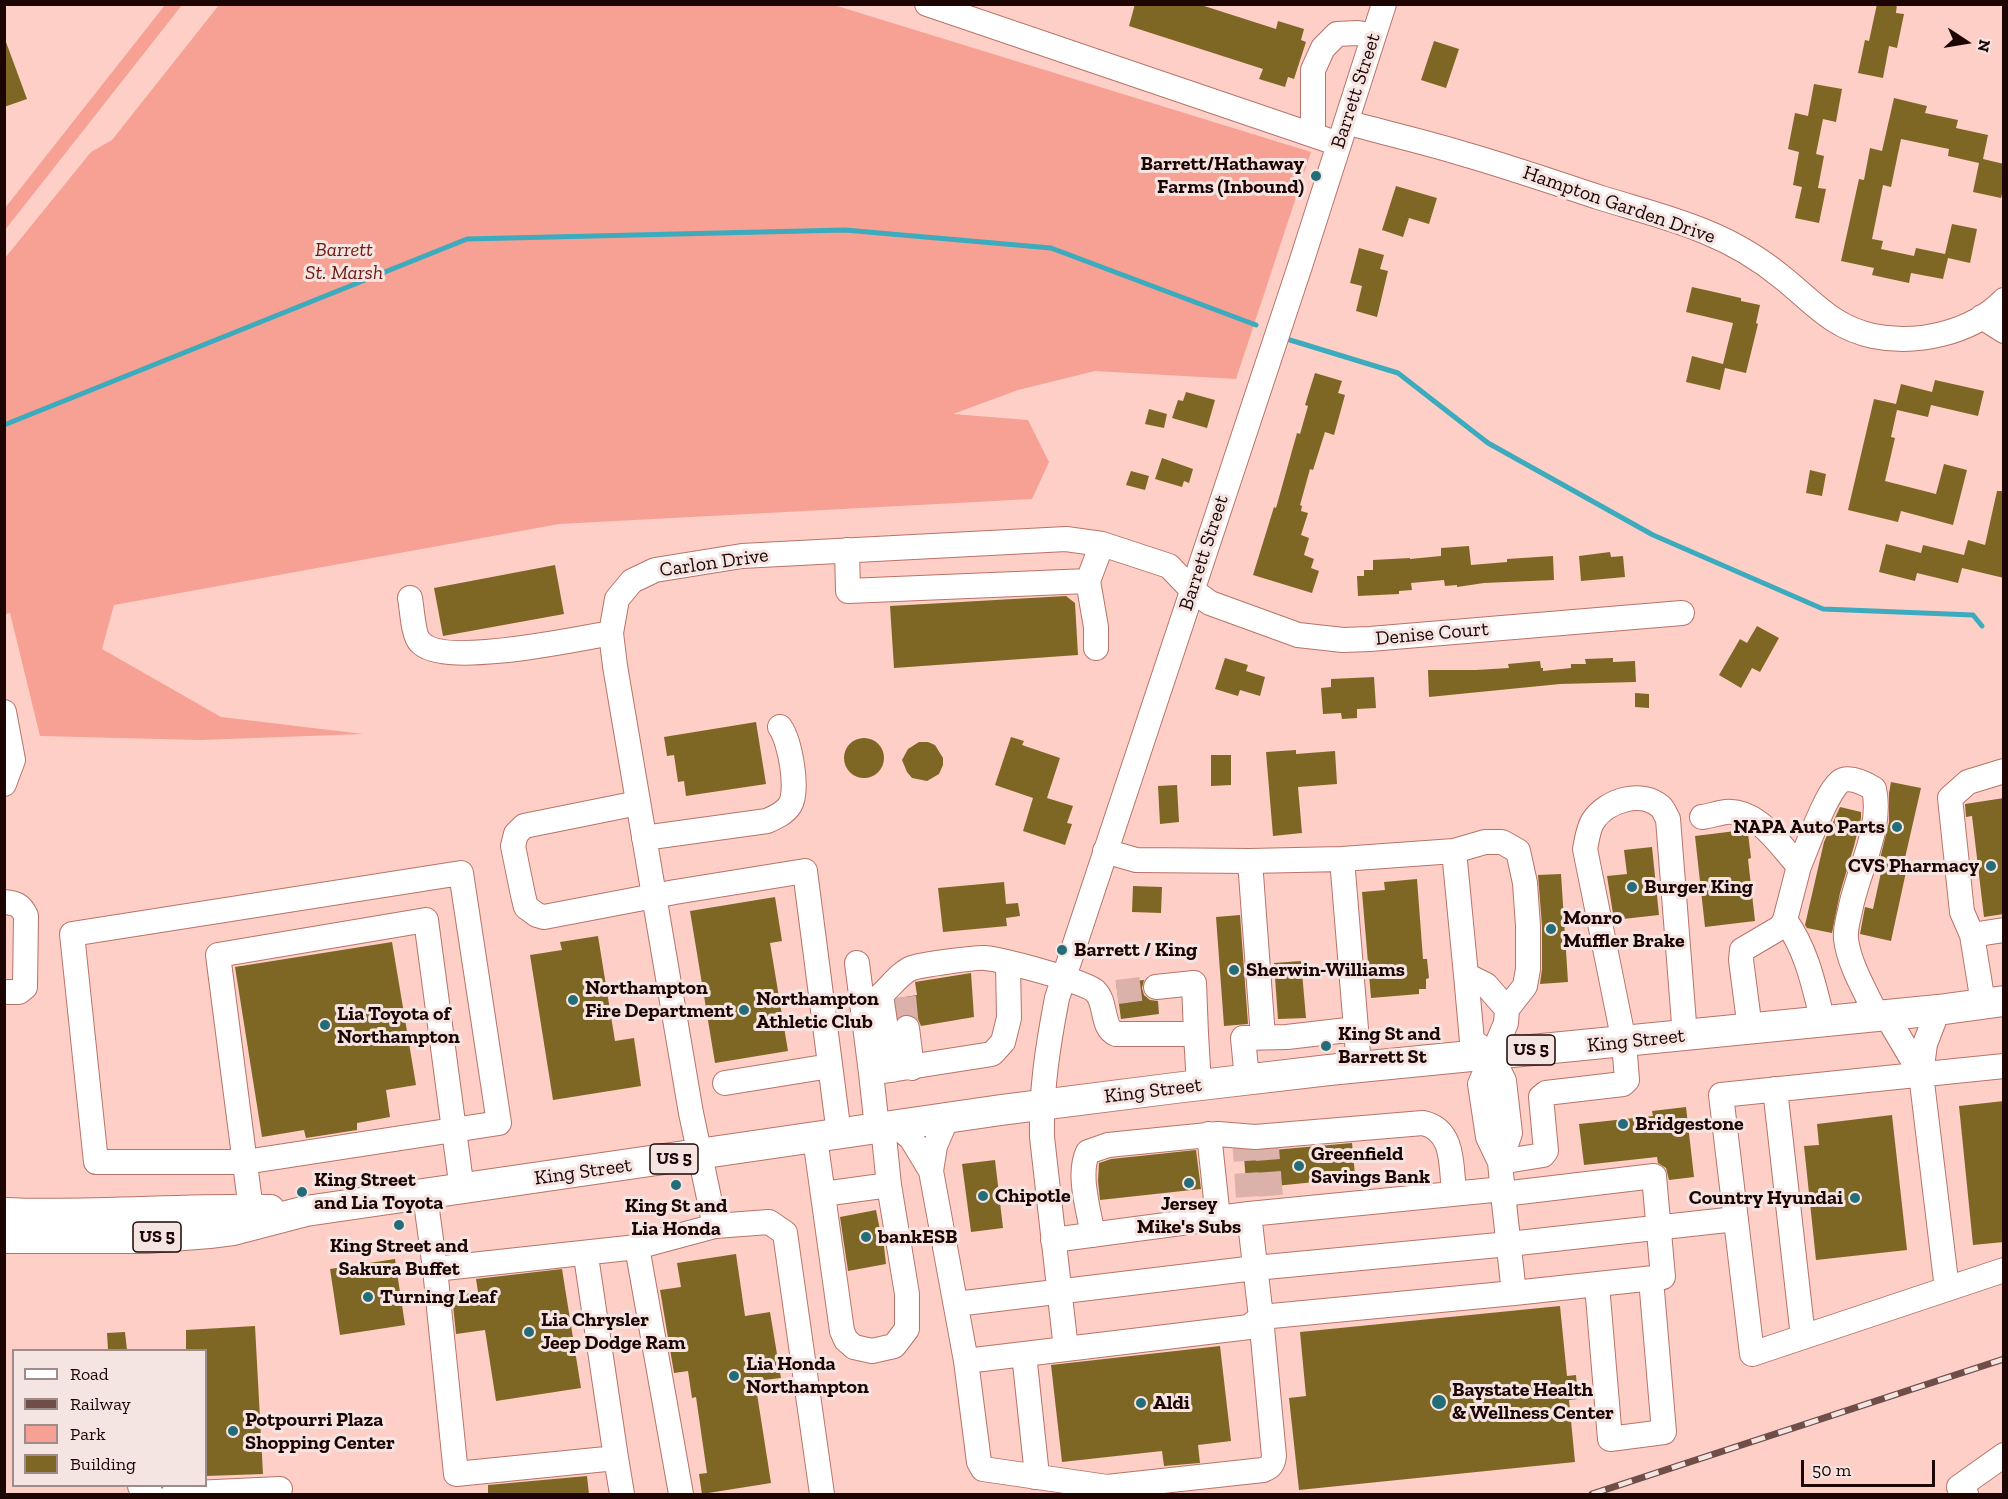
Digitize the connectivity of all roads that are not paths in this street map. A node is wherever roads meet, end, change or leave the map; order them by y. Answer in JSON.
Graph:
{"nodes":[{"id":1,"x":927,"y":4,"type":"edge"},
{"id":2,"x":1383,"y":4,"type":"edge"},
{"id":3,"x":1373,"y":36,"type":"junction"},
{"id":4,"x":1342,"y":133,"type":"junction"},
{"id":5,"x":1313,"y":134,"type":"junction"},
{"id":6,"x":2004,"y":300,"type":"edge"},
{"id":7,"x":1982,"y":317,"type":"junction"},
{"id":8,"x":2004,"y":331,"type":"edge"},
{"id":9,"x":1102,"y":544,"type":"junction"},
{"id":10,"x":847,"y":550,"type":"junction"},
{"id":11,"x":1088,"y":581,"type":"junction"},
{"id":12,"x":1192,"y":590,"type":"junction"},
{"id":13,"x":410,"y":597,"type":"dead end"},
{"id":14,"x":1682,"y":613,"type":"dead end"},
{"id":15,"x":611,"y":633,"type":"junction"},
{"id":16,"x":1096,"y":648,"type":"dead end"},
{"id":17,"x":4,"y":712,"type":"edge"},
{"id":18,"x":780,"y":727,"type":"dead end"},
{"id":19,"x":2004,"y":771,"type":"edge"},
{"id":20,"x":4,"y":784,"type":"edge"},
{"id":21,"x":638,"y":804,"type":"junction"},
{"id":22,"x":1702,"y":817,"type":"dead end"},
{"id":23,"x":644,"y":838,"type":"junction"},
{"id":24,"x":1454,"y":850,"type":"junction"},
{"id":25,"x":1105,"y":851,"type":"junction"},
{"id":26,"x":1342,"y":859,"type":"junction"},
{"id":27,"x":1250,"y":861,"type":"junction"},
{"id":28,"x":1799,"y":866,"type":"junction"},
{"id":29,"x":654,"y":896,"type":"junction"},
{"id":30,"x":4,"y":902,"type":"edge"},
{"id":31,"x":1785,"y":920,"type":"junction"},
{"id":32,"x":2004,"y":930,"type":"edge"},
{"id":33,"x":1972,"y":935,"type":"junction"},
{"id":34,"x":857,"y":963,"type":"dead end"},
{"id":35,"x":1008,"y":964,"type":"junction"},
{"id":36,"x":1466,"y":975,"type":"junction"},
{"id":37,"x":1064,"y":978,"type":"junction"},
{"id":38,"x":12,"y":992,"type":"edge"},
{"id":39,"x":1157,"y":994,"type":"tunnel mouth"},
{"id":40,"x":1993,"y":1002,"type":"edge"},
{"id":41,"x":1506,"y":1009,"type":"junction"},
{"id":42,"x":1938,"y":1010,"type":"junction"},
{"id":43,"x":1882,"y":1016,"type":"junction"},
{"id":44,"x":1823,"y":1022,"type":"junction"},
{"id":45,"x":907,"y":1028,"type":"tunnel mouth"},
{"id":46,"x":1356,"y":1029,"type":"junction"},
{"id":47,"x":1750,"y":1029,"type":"junction"},
{"id":48,"x":1196,"y":1034,"type":"junction"},
{"id":49,"x":1685,"y":1036,"type":"junction"},
{"id":50,"x":1275,"y":1037,"type":"junction"},
{"id":51,"x":1624,"y":1042,"type":"junction"},
{"id":52,"x":1491,"y":1054,"type":"junction"},
{"id":53,"x":830,"y":1065,"type":"junction"},
{"id":54,"x":2004,"y":1066,"type":"edge"},
{"id":55,"x":1359,"y":1067,"type":"junction"},
{"id":56,"x":892,"y":1070,"type":"junction"},
{"id":57,"x":1291,"y":1074,"type":"junction"},
{"id":58,"x":1921,"y":1074,"type":"junction"},
{"id":59,"x":1247,"y":1079,"type":"junction"},
{"id":60,"x":725,"y":1083,"type":"dead end"},
{"id":61,"x":1199,"y":1085,"type":"junction"},
{"id":62,"x":1774,"y":1089,"type":"junction"},
{"id":63,"x":1041,"y":1105,"type":"junction"},
{"id":64,"x":946,"y":1118,"type":"junction"},
{"id":65,"x":885,"y":1127,"type":"junction"},
{"id":66,"x":454,"y":1131,"type":"junction"},
{"id":67,"x":1209,"y":1134,"type":"junction"},
{"id":68,"x":827,"y":1136,"type":"junction"},
{"id":69,"x":700,"y":1155,"type":"junction"},
{"id":70,"x":245,"y":1162,"type":"junction"},
{"id":71,"x":1500,"y":1162,"type":"junction"},
{"id":72,"x":931,"y":1171,"type":"junction"},
{"id":73,"x":890,"y":1185,"type":"junction"},
{"id":74,"x":462,"y":1190,"type":"junction"},
{"id":75,"x":1503,"y":1192,"type":"junction"},
{"id":76,"x":1454,"y":1193,"type":"junction"},
{"id":77,"x":823,"y":1194,"type":"junction"},
{"id":78,"x":425,"y":1195,"type":"junction"},
{"id":79,"x":251,"y":1210,"type":"junction"},
{"id":80,"x":306,"y":1211,"type":"junction"},
{"id":81,"x":4,"y":1213,"type":"edge"},
{"id":82,"x":1249,"y":1214,"type":"junction"},
{"id":83,"x":1218,"y":1218,"type":"junction"},
{"id":84,"x":1736,"y":1219,"type":"junction"},
{"id":85,"x":715,"y":1226,"type":"junction"},
{"id":86,"x":1657,"y":1226,"type":"junction"},
{"id":87,"x":1093,"y":1236,"type":"junction"},
{"id":88,"x":4,"y":1238,"type":"edge"},
{"id":89,"x":1053,"y":1240,"type":"junction"},
{"id":90,"x":1509,"y":1244,"type":"junction"},
{"id":91,"x":637,"y":1247,"type":"junction"},
{"id":92,"x":589,"y":1252,"type":"junction"},
{"id":93,"x":1256,"y":1268,"type":"junction"},
{"id":94,"x":435,"y":1269,"type":"junction"},
{"id":95,"x":2004,"y":1270,"type":"edge"},
{"id":96,"x":1651,"y":1279,"type":"junction"},
{"id":97,"x":1597,"y":1285,"type":"junction"},
{"id":98,"x":1947,"y":1289,"type":"junction"},
{"id":99,"x":1059,"y":1292,"type":"junction"},
{"id":100,"x":1514,"y":1293,"type":"junction"},
{"id":101,"x":956,"y":1304,"type":"junction"},
{"id":102,"x":1261,"y":1317,"type":"junction"},
{"id":103,"x":1803,"y":1337,"type":"junction"},
{"id":104,"x":1066,"y":1349,"type":"junction"},
{"id":105,"x":1024,"y":1354,"type":"junction"},
{"id":106,"x":966,"y":1361,"type":"junction"},
{"id":107,"x":2004,"y":1455,"type":"edge"},
{"id":108,"x":616,"y":1458,"type":"junction"},
{"id":109,"x":1035,"y":1477,"type":"junction"},
{"id":110,"x":280,"y":1489,"type":"dead end"},
{"id":111,"x":173,"y":1494,"type":"edge"},
{"id":112,"x":622,"y":1494,"type":"edge"},
{"id":113,"x":681,"y":1494,"type":"edge"},
{"id":114,"x":822,"y":1494,"type":"edge"},
{"id":115,"x":1966,"y":1494,"type":"edge"}],
"edges":[{"from":1,"to":5,"type":"street","name":"Hampton Garden Drive"},
{"from":2,"to":3,"type":"street","name":"Barrett Street"},
{"from":3,"to":4,"type":"street","name":"Barrett Street"},
{"from":3,"to":5,"type":"street"},
{"from":4,"to":5,"type":"street","name":"Hampton Garden Drive"},
{"from":4,"to":7,"type":"street","name":"Hampton Garden Drive"},
{"from":4,"to":12,"type":"street","name":"Barrett Street"},
{"from":6,"to":7,"type":"street","name":"Hampton Garden Drive"},
{"from":7,"to":8,"type":"street"},
{"from":9,"to":10,"type":"street","name":"Carlon Drive"},
{"from":9,"to":11,"type":"street"},
{"from":9,"to":12,"type":"street","name":"Carlon Drive"},
{"from":10,"to":11,"type":"street"},
{"from":10,"to":15,"type":"street","name":"Carlon Drive"},
{"from":11,"to":16,"type":"street"},
{"from":12,"to":14,"type":"street","name":"Denise Court"},
{"from":12,"to":25,"type":"street","name":"Barrett Street"},
{"from":13,"to":15,"type":"street"},
{"from":15,"to":21,"type":"street","name":"Carlon Drive"},
{"from":17,"to":20,"type":"street"},
{"from":18,"to":23,"type":"street"},
{"from":19,"to":33,"type":"street"},
{"from":21,"to":23,"type":"street","name":"Carlon Drive"},
{"from":21,"to":29,"type":"street"},
{"from":22,"to":28,"type":"street"},
{"from":23,"to":29,"type":"street","name":"Carlon Drive"},
{"from":24,"to":26,"type":"street"},
{"from":24,"to":36,"type":"street"},
{"from":24,"to":41,"type":"street"},
{"from":25,"to":27,"type":"street"},
{"from":25,"to":37,"type":"street","name":"Barrett Street"},
{"from":26,"to":27,"type":"street"},
{"from":26,"to":46,"type":"street"},
{"from":27,"to":50,"type":"street"},
{"from":28,"to":31,"type":"street"},
{"from":28,"to":43,"type":"street"},
{"from":29,"to":53,"type":"street"},
{"from":29,"to":69,"type":"street","name":"Carlon Drive"},
{"from":30,"to":38,"type":"street"},
{"from":31,"to":44,"type":"street"},
{"from":31,"to":47,"type":"street"},
{"from":32,"to":33,"type":"street"},
{"from":33,"to":40,"type":"street"},
{"from":34,"to":56,"type":"street"},
{"from":35,"to":37,"type":"street"},
{"from":35,"to":56,"type":"street"},
{"from":35,"to":56,"type":"street"},
{"from":36,"to":41,"type":"street"},
{"from":36,"to":52,"type":"street"},
{"from":37,"to":48,"type":"street"},
{"from":37,"to":63,"type":"street","name":"Barrett Street"},
{"from":39,"to":48,"type":"street"},
{"from":40,"to":42,"type":"main road","name":"King Street","number":"US 5"},
{"from":41,"to":52,"type":"street"},
{"from":42,"to":43,"type":"main road","name":"King Street","number":"US 5"},
{"from":42,"to":58,"type":"street"},
{"from":43,"to":44,"type":"main road","name":"King Street","number":"US 5"},
{"from":43,"to":58,"type":"street"},
{"from":44,"to":47,"type":"main road","name":"King Street","number":"US 5"},
{"from":45,"to":56,"type":"street"},
{"from":46,"to":50,"type":"street"},
{"from":46,"to":55,"type":"street"},
{"from":47,"to":49,"type":"main road","name":"King Street","number":"US 5"},
{"from":48,"to":61,"type":"street"},
{"from":49,"to":51,"type":"main road","name":"King Street","number":"US 5"},
{"from":49,"to":51,"type":"street"},
{"from":50,"to":57,"type":"street"},
{"from":50,"to":59,"type":"street"},
{"from":51,"to":52,"type":"main road","name":"King Street","number":"US 5"},
{"from":51,"to":71,"type":"street"},
{"from":52,"to":55,"type":"main road","name":"King Street","number":"US 5"},
{"from":52,"to":71,"type":"street"},
{"from":53,"to":60,"type":"street"},
{"from":53,"to":68,"type":"street"},
{"from":54,"to":58,"type":"street"},
{"from":55,"to":57,"type":"main road","name":"King Street","number":"US 5"},
{"from":56,"to":65,"type":"street"},
{"from":57,"to":59,"type":"main road","name":"King Street","number":"US 5"},
{"from":58,"to":62,"type":"street"},
{"from":58,"to":98,"type":"street"},
{"from":59,"to":61,"type":"main road","name":"King Street","number":"US 5"},
{"from":61,"to":63,"type":"main road","name":"King Street","number":"US 5"},
{"from":62,"to":84,"type":"street"},
{"from":62,"to":103,"type":"street"},
{"from":63,"to":64,"type":"main road","name":"King Street","number":"US 5"},
{"from":63,"to":89,"type":"street","name":"Barrett Street"},
{"from":64,"to":65,"type":"main road","name":"King Street","number":"US 5"},
{"from":64,"to":72,"type":"street"},
{"from":65,"to":68,"type":"main road","name":"King Street","number":"US 5"},
{"from":65,"to":72,"type":"street"},
{"from":65,"to":73,"type":"street"},
{"from":66,"to":70,"type":"street"},
{"from":66,"to":70,"type":"street"},
{"from":66,"to":70,"type":"street"},
{"from":66,"to":74,"type":"street"},
{"from":67,"to":76,"type":"street"},
{"from":67,"to":83,"type":"street"},
{"from":67,"to":87,"type":"street"},
{"from":68,"to":69,"type":"main road","name":"King Street","number":"US 5"},
{"from":68,"to":77,"type":"street"},
{"from":69,"to":74,"type":"main road","name":"King Street","number":"US 5"},
{"from":69,"to":85,"type":"street","name":"Carlon Drive"},
{"from":70,"to":79,"type":"street"},
{"from":71,"to":75,"type":"street"},
{"from":72,"to":101,"type":"street"},
{"from":73,"to":77,"type":"street"},
{"from":73,"to":77,"type":"street"},
{"from":74,"to":78,"type":"main road","name":"King Street","number":"US 5"},
{"from":75,"to":76,"type":"street"},
{"from":75,"to":86,"type":"street"},
{"from":75,"to":90,"type":"street"},
{"from":76,"to":82,"type":"street"},
{"from":78,"to":80,"type":"main road","name":"King Street","number":"US 5"},
{"from":78,"to":94,"type":"street"},
{"from":79,"to":80,"type":"main road","name":"King Street","number":"US 5"},
{"from":79,"to":81,"type":"main road","name":"King Street","number":"US 5"},
{"from":80,"to":88,"type":"main road","name":"King Street","number":"US 5"},
{"from":82,"to":83,"type":"street"},
{"from":82,"to":93,"type":"street"},
{"from":83,"to":87,"type":"street"},
{"from":84,"to":86,"type":"street"},
{"from":84,"to":103,"type":"street"},
{"from":85,"to":91,"type":"street"},
{"from":85,"to":114,"type":"street"},
{"from":86,"to":90,"type":"street"},
{"from":86,"to":96,"type":"street"},
{"from":87,"to":89,"type":"street"},
{"from":89,"to":99,"type":"street","name":"Barrett Street"},
{"from":90,"to":93,"type":"street"},
{"from":90,"to":100,"type":"street"},
{"from":91,"to":92,"type":"street"},
{"from":91,"to":113,"type":"street"},
{"from":92,"to":94,"type":"street"},
{"from":92,"to":108,"type":"street"},
{"from":93,"to":99,"type":"street"},
{"from":93,"to":102,"type":"street"},
{"from":94,"to":108,"type":"street"},
{"from":95,"to":98,"type":"street"},
{"from":96,"to":97,"type":"street"},
{"from":96,"to":97,"type":"street"},
{"from":97,"to":100,"type":"street"},
{"from":98,"to":103,"type":"street"},
{"from":99,"to":101,"type":"street"},
{"from":99,"to":104,"type":"street","name":"Barrett Street"},
{"from":100,"to":102,"type":"street"},
{"from":101,"to":106,"type":"street"},
{"from":102,"to":104,"type":"street"},
{"from":102,"to":109,"type":"street"},
{"from":104,"to":105,"type":"street"},
{"from":105,"to":106,"type":"street"},
{"from":105,"to":109,"type":"street"},
{"from":106,"to":109,"type":"street"},
{"from":107,"to":115,"type":"street"},
{"from":108,"to":112,"type":"street"},
{"from":110,"to":111,"type":"street"}]}
